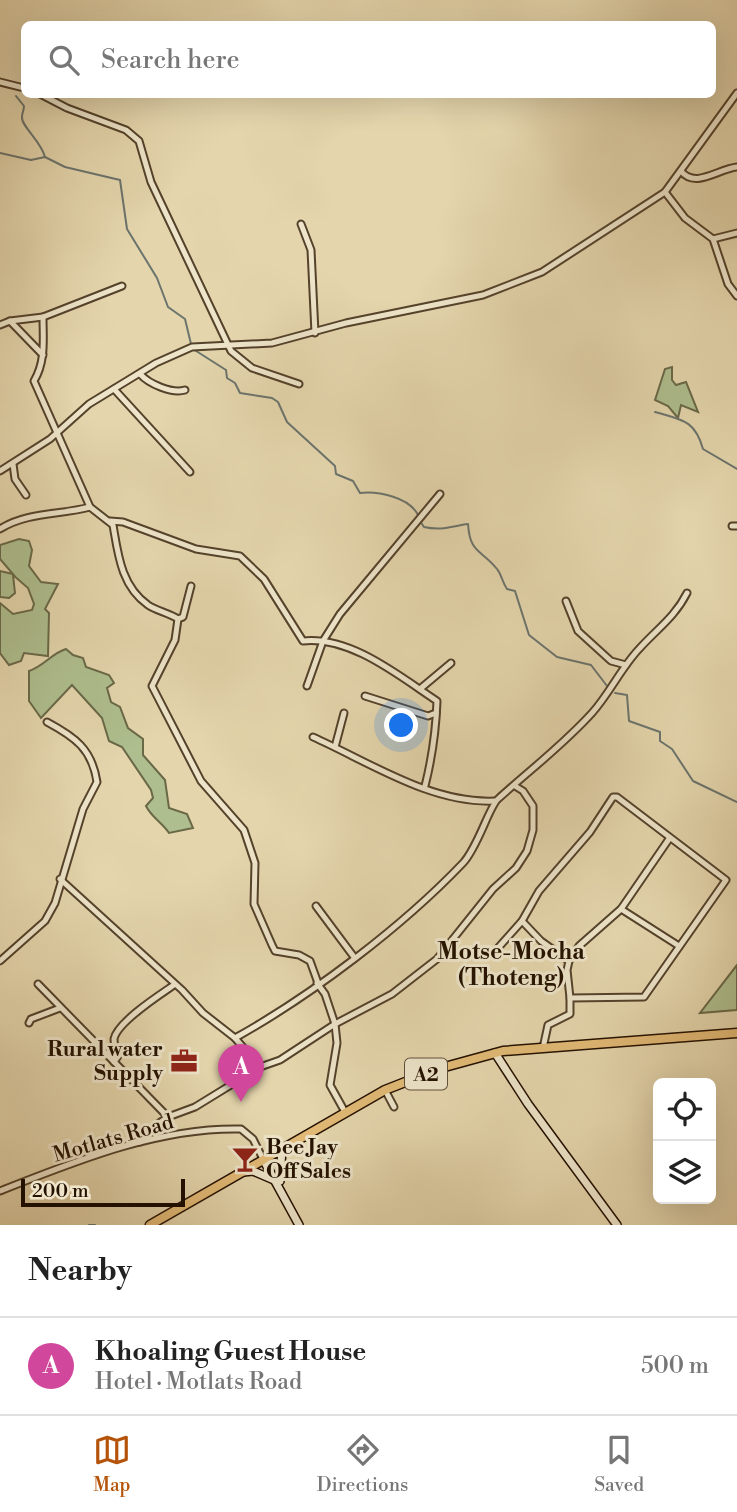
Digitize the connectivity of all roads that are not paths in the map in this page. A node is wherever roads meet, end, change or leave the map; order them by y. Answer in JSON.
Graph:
{"nodes":[{"id":1,"x":0,"y":82,"type":"edge"},
{"id":2,"x":21,"y":87,"type":"edge"},
{"id":3,"x":737,"y":93,"type":"edge"},
{"id":4,"x":48,"y":98,"type":"edge"},
{"id":5,"x":737,"y":167,"type":"edge"},
{"id":6,"x":681,"y":171,"type":"junction"},
{"id":7,"x":665,"y":192,"type":"junction"},
{"id":8,"x":301,"y":224,"type":"dead end"},
{"id":9,"x":737,"y":233,"type":"edge"},
{"id":10,"x":713,"y":239,"type":"junction"},
{"id":11,"x":122,"y":285,"type":"dead end"},
{"id":12,"x":737,"y":296,"type":"edge"},
{"id":13,"x":43,"y":317,"type":"junction"},
{"id":14,"x":10,"y":321,"type":"junction"},
{"id":15,"x":0,"y":325,"type":"edge"},
{"id":16,"x":314,"y":333,"type":"junction"},
{"id":17,"x":228,"y":345,"type":"junction"},
{"id":18,"x":43,"y":355,"type":"junction"},
{"id":19,"x":140,"y":374,"type":"junction"},
{"id":20,"x":299,"y":384,"type":"dead end"},
{"id":21,"x":114,"y":389,"type":"junction"},
{"id":22,"x":185,"y":390,"type":"dead end"},
{"id":23,"x":56,"y":433,"type":"junction"},
{"id":24,"x":13,"y":464,"type":"junction"},
{"id":25,"x":0,"y":471,"type":"edge"},
{"id":26,"x":190,"y":472,"type":"dead end"},
{"id":27,"x":440,"y":494,"type":"dead end"},
{"id":28,"x":26,"y":495,"type":"dead end"},
{"id":29,"x":90,"y":507,"type":"junction"},
{"id":30,"x":110,"y":521,"type":"junction"},
{"id":31,"x":0,"y":529,"type":"edge"},
{"id":32,"x":191,"y":586,"type":"dead end"},
{"id":33,"x":687,"y":593,"type":"dead end"},
{"id":34,"x":566,"y":601,"type":"dead end"},
{"id":35,"x":178,"y":619,"type":"junction"},
{"id":36,"x":323,"y":641,"type":"junction"},
{"id":37,"x":451,"y":663,"type":"dead end"},
{"id":38,"x":626,"y":665,"type":"junction"},
{"id":39,"x":307,"y":686,"type":"dead end"},
{"id":40,"x":420,"y":689,"type":"junction"},
{"id":41,"x":365,"y":696,"type":"dead end"},
{"id":42,"x":344,"y":713,"type":"dead end"},
{"id":43,"x":436,"y":713,"type":"junction"},
{"id":44,"x":47,"y":722,"type":"dead end"},
{"id":45,"x":313,"y":737,"type":"dead end"},
{"id":46,"x":335,"y":747,"type":"junction"},
{"id":47,"x":425,"y":786,"type":"junction"},
{"id":48,"x":515,"y":786,"type":"junction"},
{"id":49,"x":495,"y":801,"type":"junction"},
{"id":50,"x":669,"y":839,"type":"junction"},
{"id":51,"x":60,"y":879,"type":"junction"},
{"id":52,"x":316,"y":906,"type":"dead end"},
{"id":53,"x":621,"y":909,"type":"junction"},
{"id":54,"x":522,"y":921,"type":"junction"},
{"id":55,"x":679,"y":946,"type":"junction"},
{"id":56,"x":498,"y":948,"type":"dead end"},
{"id":57,"x":354,"y":957,"type":"junction"},
{"id":58,"x":0,"y":961,"type":"edge"},
{"id":59,"x":569,"y":961,"type":"junction"},
{"id":60,"x":318,"y":983,"type":"junction"},
{"id":61,"x":38,"y":984,"type":"dead end"},
{"id":62,"x":174,"y":985,"type":"junction"},
{"id":63,"x":570,"y":998,"type":"junction"},
{"id":64,"x":60,"y":1008,"type":"junction"},
{"id":65,"x":29,"y":1023,"type":"dead end"},
{"id":66,"x":335,"y":1024,"type":"junction"},
{"id":67,"x":737,"y":1033,"type":"edge"},
{"id":68,"x":235,"y":1038,"type":"junction"},
{"id":69,"x":542,"y":1048,"type":"junction"},
{"id":70,"x":495,"y":1053,"type":"junction"},
{"id":71,"x":114,"y":1062,"type":"junction"},
{"id":72,"x":260,"y":1067,"type":"junction"},
{"id":73,"x":386,"y":1090,"type":"junction"},
{"id":74,"x":394,"y":1107,"type":"dead end"},
{"id":75,"x":345,"y":1112,"type":"junction"},
{"id":76,"x":169,"y":1116,"type":"junction"},
{"id":77,"x":140,"y":1142,"type":"junction"},
{"id":78,"x":283,"y":1148,"type":"junction"},
{"id":79,"x":263,"y":1159,"type":"junction"},
{"id":80,"x":241,"y":1172,"type":"junction"},
{"id":81,"x":279,"y":1185,"type":"junction"},
{"id":82,"x":0,"y":1191,"type":"edge"},
{"id":83,"x":150,"y":1225,"type":"edge"},
{"id":84,"x":299,"y":1225,"type":"edge"},
{"id":85,"x":617,"y":1225,"type":"edge"}],
"edges":[{"from":1,"to":2,"type":"street"},
{"from":3,"to":6,"type":"street"},
{"from":4,"to":17,"type":"street"},
{"from":5,"to":6,"type":"street"},
{"from":6,"to":7,"type":"street"},
{"from":7,"to":10,"type":"street"},
{"from":7,"to":16,"type":"street"},
{"from":8,"to":16,"type":"street"},
{"from":9,"to":10,"type":"street"},
{"from":10,"to":12,"type":"street"},
{"from":11,"to":13,"type":"street"},
{"from":13,"to":14,"type":"street"},
{"from":13,"to":18,"type":"street"},
{"from":14,"to":15,"type":"street"},
{"from":14,"to":18,"type":"street"},
{"from":16,"to":17,"type":"street"},
{"from":17,"to":19,"type":"street"},
{"from":17,"to":20,"type":"street"},
{"from":18,"to":23,"type":"street"},
{"from":19,"to":21,"type":"street"},
{"from":19,"to":22,"type":"street"},
{"from":21,"to":23,"type":"street"},
{"from":21,"to":26,"type":"street"},
{"from":23,"to":24,"type":"street"},
{"from":23,"to":29,"type":"street"},
{"from":24,"to":25,"type":"street"},
{"from":24,"to":28,"type":"street"},
{"from":27,"to":36,"type":"street"},
{"from":29,"to":30,"type":"street"},
{"from":29,"to":31,"type":"street"},
{"from":30,"to":35,"type":"street"},
{"from":30,"to":36,"type":"street"},
{"from":32,"to":35,"type":"street"},
{"from":33,"to":38,"type":"street"},
{"from":34,"to":38,"type":"street"},
{"from":35,"to":60,"type":"street"},
{"from":36,"to":39,"type":"street"},
{"from":36,"to":40,"type":"street"},
{"from":37,"to":40,"type":"street"},
{"from":38,"to":48,"type":"street"},
{"from":40,"to":43,"type":"street"},
{"from":41,"to":43,"type":"street"},
{"from":42,"to":46,"type":"street"},
{"from":43,"to":47,"type":"street"},
{"from":44,"to":51,"type":"street"},
{"from":45,"to":46,"type":"street"},
{"from":46,"to":47,"type":"street"},
{"from":47,"to":49,"type":"street"},
{"from":48,"to":49,"type":"street"},
{"from":48,"to":66,"type":"street"},
{"from":49,"to":57,"type":"street"},
{"from":50,"to":53,"type":"street"},
{"from":50,"to":54,"type":"street"},
{"from":50,"to":55,"type":"street"},
{"from":51,"to":58,"type":"street"},
{"from":51,"to":62,"type":"street"},
{"from":52,"to":57,"type":"street"},
{"from":53,"to":55,"type":"street"},
{"from":53,"to":59,"type":"street"},
{"from":54,"to":56,"type":"street"},
{"from":54,"to":59,"type":"street"},
{"from":55,"to":63,"type":"street"},
{"from":57,"to":60,"type":"street"},
{"from":59,"to":63,"type":"street"},
{"from":60,"to":66,"type":"street"},
{"from":60,"to":68,"type":"street"},
{"from":61,"to":64,"type":"street"},
{"from":62,"to":68,"type":"street"},
{"from":62,"to":71,"type":"street"},
{"from":63,"to":69,"type":"street"},
{"from":64,"to":65,"type":"street"},
{"from":64,"to":71,"type":"street"},
{"from":66,"to":72,"type":"street"},
{"from":66,"to":75,"type":"street"},
{"from":67,"to":69,"type":"main road","number":"A2"},
{"from":68,"to":72,"type":"street"},
{"from":69,"to":70,"type":"main road","number":"A2"},
{"from":70,"to":73,"type":"main road","number":"A2"},
{"from":70,"to":85,"type":"street"},
{"from":71,"to":76,"type":"street"},
{"from":72,"to":76,"type":"street"},
{"from":73,"to":74,"type":"street"},
{"from":73,"to":75,"type":"main road","number":"A2"},
{"from":75,"to":78,"type":"main road","number":"A2"},
{"from":76,"to":77,"type":"street"},
{"from":77,"to":79,"type":"street","name":"Motlats Road"},
{"from":77,"to":82,"type":"street","name":"Motlats Road"},
{"from":78,"to":79,"type":"main road","number":"A2"},
{"from":78,"to":81,"type":"street"},
{"from":79,"to":80,"type":"main road","number":"A2"},
{"from":79,"to":81,"type":"street"},
{"from":80,"to":81,"type":"street"},
{"from":80,"to":83,"type":"main road","number":"A2"},
{"from":81,"to":84,"type":"street"}]}
